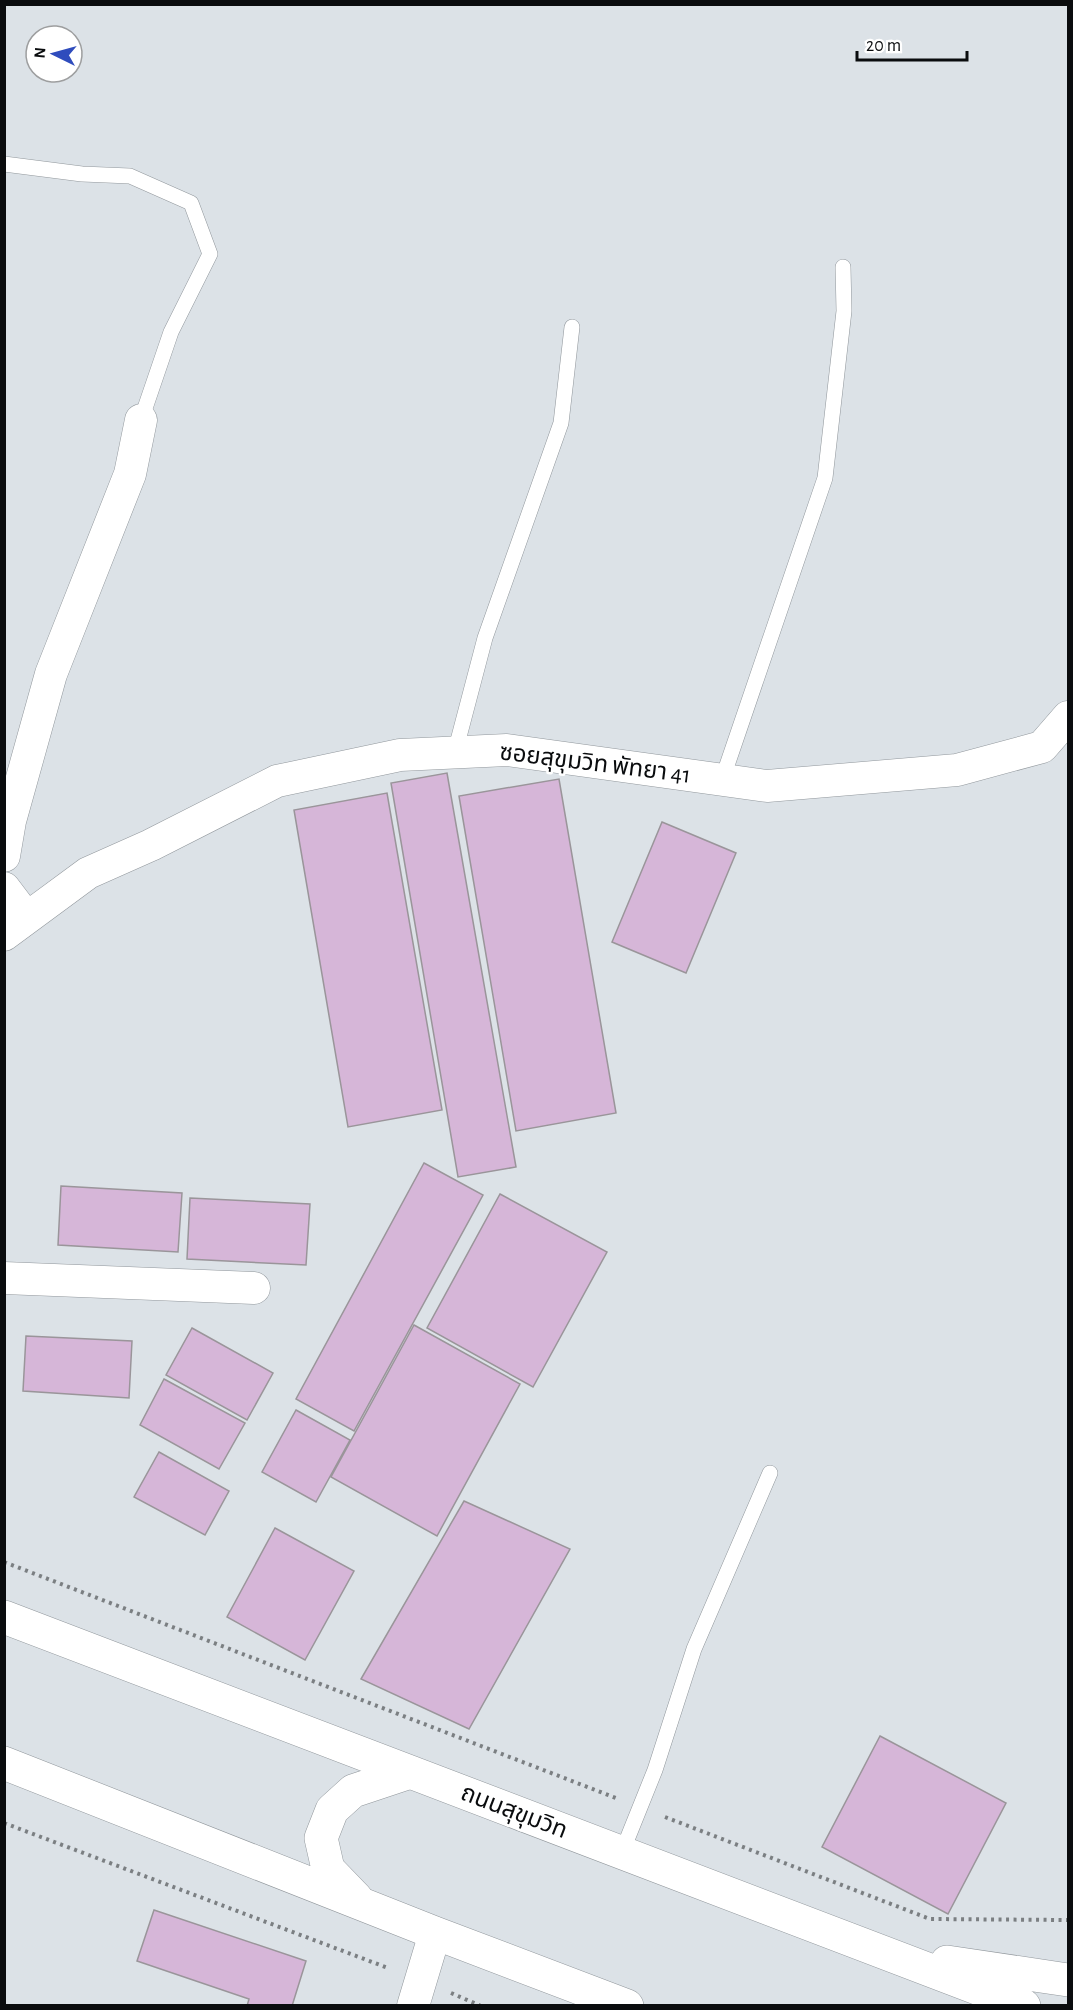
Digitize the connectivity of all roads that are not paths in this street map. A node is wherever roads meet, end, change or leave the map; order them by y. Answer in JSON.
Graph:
{"nodes":[{"id":1,"x":4,"y":164,"type":"edge"},
{"id":2,"x":843,"y":267,"type":"dead end"},
{"id":3,"x":572,"y":327,"type":"dead end"},
{"id":4,"x":141,"y":420,"type":"joint"},
{"id":5,"x":1068,"y":717,"type":"edge"},
{"id":6,"x":455,"y":752,"type":"junction"},
{"id":7,"x":722,"y":780,"type":"junction"},
{"id":8,"x":4,"y":856,"type":"edge"},
{"id":9,"x":4,"y":888,"type":"edge"},
{"id":10,"x":15,"y":926,"type":"edge"},
{"id":11,"x":4,"y":1278,"type":"edge"},
{"id":12,"x":254,"y":1288,"type":"dead end"},
{"id":13,"x":770,"y":1473,"type":"dead end"},
{"id":14,"x":4,"y":1617,"type":"edge"},
{"id":15,"x":4,"y":1763,"type":"edge"},
{"id":16,"x":410,"y":1772,"type":"junction"},
{"id":17,"x":622,"y":1852,"type":"junction"},
{"id":18,"x":362,"y":1904,"type":"junction"},
{"id":19,"x":435,"y":1933,"type":"junction"},
{"id":20,"x":886,"y":1953,"type":"junction"},
{"id":21,"x":1068,"y":1980,"type":"edge"},
{"id":22,"x":417,"y":1993,"type":"edge"},
{"id":23,"x":583,"y":1998,"type":"edge"},
{"id":24,"x":627,"y":2006,"type":"edge"},
{"id":25,"x":1024,"y":2006,"type":"edge"}],
"edges":[{"from":1,"to":4,"type":"lane"},
{"from":2,"to":7,"type":"lane"},
{"from":3,"to":6,"type":"lane"},
{"from":4,"to":8,"type":"street"},
{"from":5,"to":7,"type":"street","name":"ซอยสุขุมวิท พัทยา 41"},
{"from":6,"to":7,"type":"street","name":"ซอยสุขุมวิท พัทยา 41"},
{"from":6,"to":10,"type":"street","name":"ซอยสุขุมวิท พัทยา 41"},
{"from":9,"to":10,"type":"street"},
{"from":11,"to":12,"type":"street"},
{"from":13,"to":17,"type":"lane"},
{"from":14,"to":16,"type":"highway","name":"ถนนสุขุมวิท"},
{"from":15,"to":18,"type":"highway"},
{"from":16,"to":17,"type":"highway","name":"ถนนสุขุมวิท"},
{"from":16,"to":18,"type":"highway"},
{"from":17,"to":20,"type":"highway","name":"ถนนสุขุมวิท"},
{"from":18,"to":19,"type":"highway"},
{"from":19,"to":22,"type":"street"},
{"from":19,"to":23,"type":"highway"},
{"from":20,"to":21,"type":"highway"},
{"from":20,"to":25,"type":"highway","name":"ถนนสุขุมวิท"},
{"from":23,"to":24,"type":"highway"}]}
